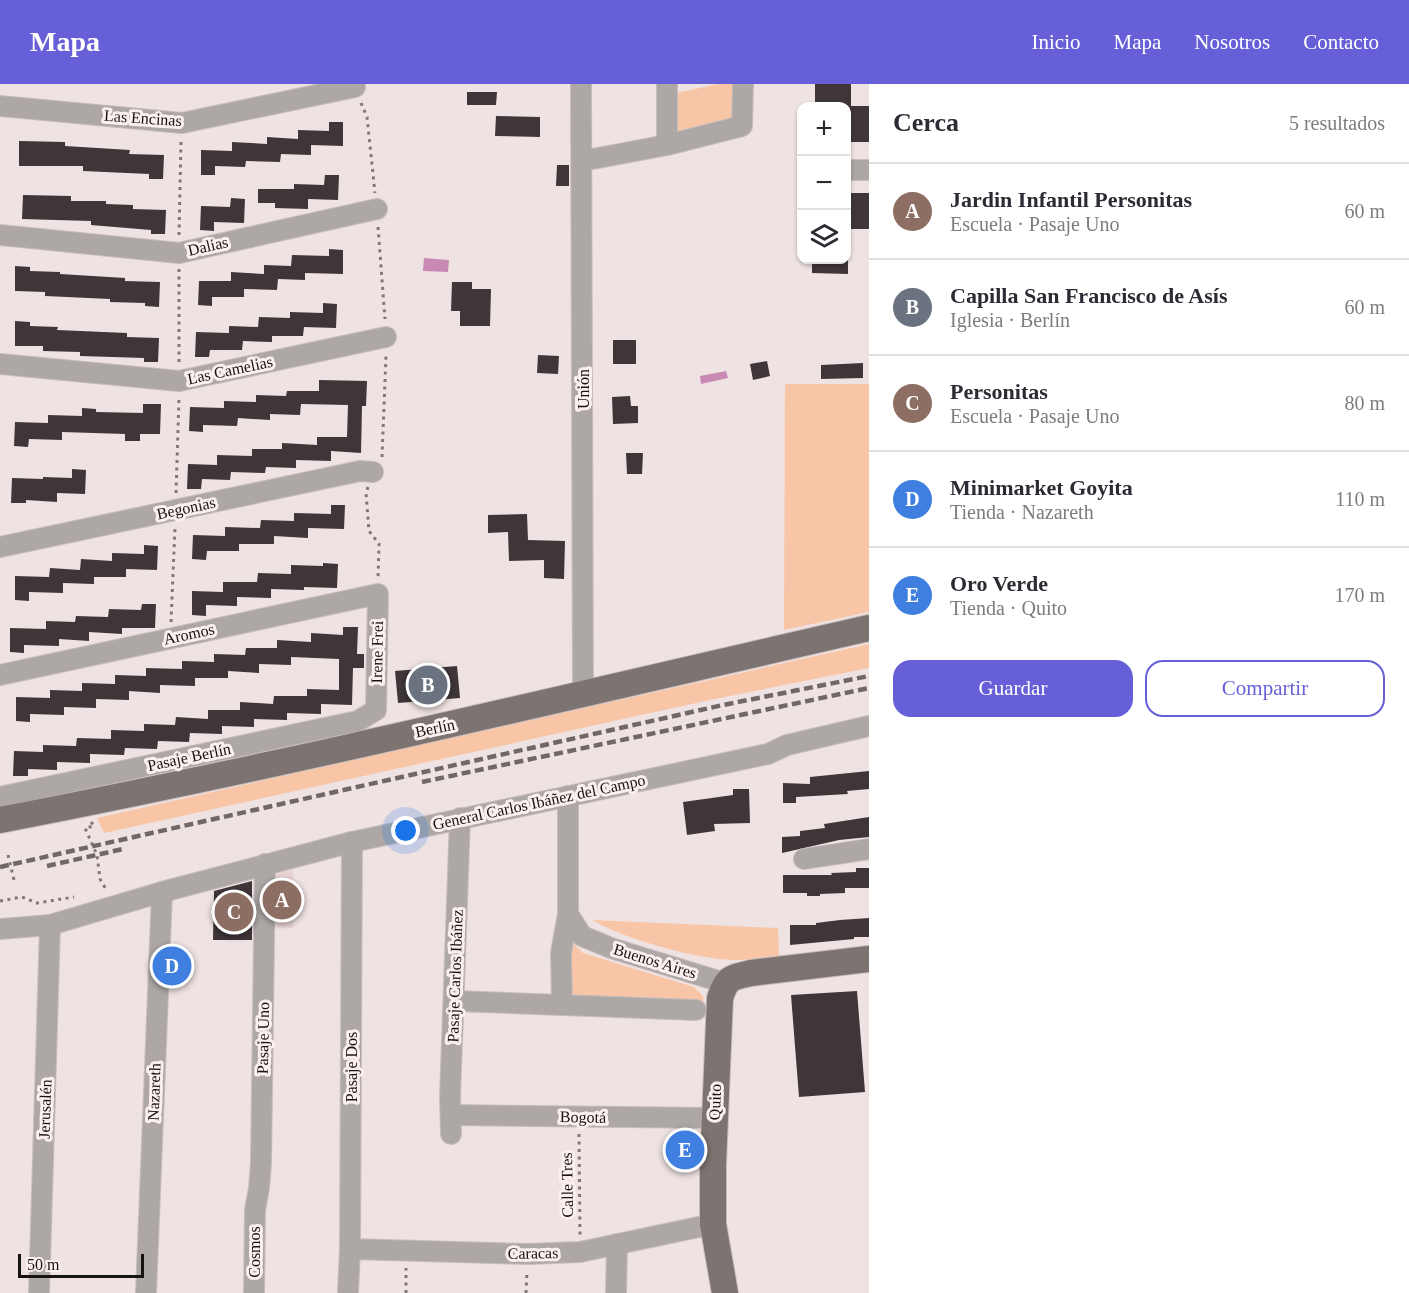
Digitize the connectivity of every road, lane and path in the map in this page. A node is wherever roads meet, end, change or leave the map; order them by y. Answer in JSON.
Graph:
{"nodes":[{"id":1,"x":581,"y":84,"type":"edge"},
{"id":2,"x":667,"y":84,"type":"edge"},
{"id":3,"x":743,"y":84,"type":"edge"},
{"id":4,"x":355,"y":87,"type":"joint"},
{"id":5,"x":0,"y":106,"type":"edge"},
{"id":6,"x":667,"y":145,"type":"junction"},
{"id":7,"x":582,"y":161,"type":"junction"},
{"id":8,"x":851,"y":170,"type":"edge"},
{"id":9,"x":869,"y":170,"type":"edge"},
{"id":10,"x":377,"y":208,"type":"junction"},
{"id":11,"x":0,"y":235,"type":"edge"},
{"id":12,"x":386,"y":337,"type":"junction"},
{"id":13,"x":0,"y":364,"type":"edge"},
{"id":14,"x":373,"y":472,"type":"junction"},
{"id":15,"x":0,"y":547,"type":"edge"},
{"id":16,"x":378,"y":594,"type":"junction"},
{"id":17,"x":869,"y":628,"type":"edge"},
{"id":18,"x":0,"y":675,"type":"edge"},
{"id":19,"x":583,"y":693,"type":"junction"},
{"id":20,"x":376,"y":710,"type":"joint"},
{"id":21,"x":869,"y":726,"type":"edge"},
{"id":22,"x":568,"y":796,"type":"junction"},
{"id":23,"x":0,"y":797,"type":"edge"},
{"id":24,"x":460,"y":818,"type":"junction"},
{"id":25,"x":0,"y":820,"type":"edge"},
{"id":26,"x":85,"y":828,"type":"dead end"},
{"id":27,"x":352,"y":842,"type":"junction"},
{"id":28,"x":869,"y":849,"type":"edge"},
{"id":29,"x":8,"y":855,"type":"dead end"},
{"id":30,"x":804,"y":859,"type":"dead end"},
{"id":31,"x":265,"y":864,"type":"junction"},
{"id":32,"x":14,"y":880,"type":"dead end"},
{"id":33,"x":162,"y":892,"type":"junction"},
{"id":34,"x":84,"y":896,"type":"dead end"},
{"id":35,"x":0,"y":901,"type":"edge"},
{"id":36,"x":114,"y":906,"type":"junction"},
{"id":37,"x":568,"y":914,"type":"junction"},
{"id":38,"x":50,"y":925,"type":"junction"},
{"id":39,"x":0,"y":929,"type":"edge"},
{"id":40,"x":869,"y":959,"type":"edge"},
{"id":41,"x":725,"y":983,"type":"junction"},
{"id":42,"x":455,"y":1001,"type":"junction"},
{"id":43,"x":562,"y":1004,"type":"junction"},
{"id":44,"x":696,"y":1010,"type":"dead end"},
{"id":45,"x":579,"y":1117,"type":"junction"},
{"id":46,"x":715,"y":1118,"type":"junction"},
{"id":47,"x":451,"y":1124,"type":"joint"},
{"id":48,"x":255,"y":1210,"type":"joint"},
{"id":49,"x":713,"y":1224,"type":"junction"},
{"id":50,"x":617,"y":1244,"type":"junction"},
{"id":51,"x":350,"y":1249,"type":"junction"},
{"id":52,"x":407,"y":1251,"type":"junction"},
{"id":53,"x":580,"y":1252,"type":"junction"},
{"id":54,"x":39,"y":1293,"type":"edge"},
{"id":55,"x":146,"y":1293,"type":"edge"},
{"id":56,"x":254,"y":1293,"type":"edge"},
{"id":57,"x":348,"y":1293,"type":"edge"},
{"id":58,"x":406,"y":1293,"type":"edge"},
{"id":59,"x":616,"y":1293,"type":"edge"},
{"id":60,"x":724,"y":1293,"type":"edge"}],
"edges":[{"from":1,"to":7,"type":"street","name":"Unión"},
{"from":2,"to":6,"type":"street"},
{"from":3,"to":6,"type":"street"},
{"from":4,"to":5,"type":"street","name":"Las Encinas"},
{"from":4,"to":10,"type":"path"},
{"from":6,"to":7,"type":"street"},
{"from":7,"to":19,"type":"street","name":"Unión"},
{"from":8,"to":9,"type":"street"},
{"from":10,"to":11,"type":"street","name":"Dalias"},
{"from":10,"to":12,"type":"path"},
{"from":12,"to":13,"type":"street","name":"Las Camelias"},
{"from":12,"to":14,"type":"path"},
{"from":14,"to":15,"type":"street","name":"Begonias"},
{"from":14,"to":16,"type":"path"},
{"from":16,"to":18,"type":"street","name":"Aromos"},
{"from":16,"to":20,"type":"street","name":"Irene Frei"},
{"from":17,"to":19,"type":"main road","name":"Berlín"},
{"from":19,"to":25,"type":"main road","name":"Berlín"},
{"from":20,"to":23,"type":"street","name":"Pasaje Berlín"},
{"from":21,"to":22,"type":"street","name":"General Carlos Ibáñez del Campo"},
{"from":22,"to":24,"type":"street","name":"General Carlos Ibáñez del Campo"},
{"from":22,"to":37,"type":"street"},
{"from":24,"to":27,"type":"street","name":"General Carlos Ibáñez del Campo"},
{"from":24,"to":42,"type":"street","name":"Pasaje Carlos Ibáñez"},
{"from":26,"to":36,"type":"path"},
{"from":27,"to":31,"type":"street","name":"General Carlos Ibáñez del Campo"},
{"from":27,"to":51,"type":"street","name":"Pasaje Dos"},
{"from":28,"to":30,"type":"street"},
{"from":29,"to":32,"type":"path"},
{"from":31,"to":33,"type":"street","name":"General Carlos Ibáñez del Campo"},
{"from":31,"to":48,"type":"street","name":"Pasaje Uno"},
{"from":33,"to":36,"type":"street","name":"General Carlos Ibáñez del Campo"},
{"from":33,"to":55,"type":"street","name":"Nazareth"},
{"from":34,"to":35,"type":"path"},
{"from":36,"to":38,"type":"street","name":"General Carlos Ibáñez del Campo"},
{"from":37,"to":41,"type":"street","name":"Buenos Aires"},
{"from":37,"to":43,"type":"street"},
{"from":38,"to":39,"type":"street","name":"General Carlos Ibáñez del Campo"},
{"from":38,"to":54,"type":"street","name":"Jerusalén"},
{"from":40,"to":41,"type":"main road"},
{"from":41,"to":46,"type":"main road","name":"Quito"},
{"from":42,"to":43,"type":"street"},
{"from":42,"to":47,"type":"street","name":"Pasaje Carlos Ibáñez"},
{"from":43,"to":44,"type":"street"},
{"from":45,"to":46,"type":"street","name":"Bogotá"},
{"from":45,"to":47,"type":"street","name":"Bogotá"},
{"from":45,"to":53,"type":"path","name":"Calle Tres"},
{"from":46,"to":49,"type":"main road","name":"Quito"},
{"from":48,"to":56,"type":"street","name":"Cosmos"},
{"from":49,"to":50,"type":"street","name":"Caracas"},
{"from":49,"to":60,"type":"main road","name":"Quito"},
{"from":50,"to":53,"type":"street","name":"Caracas"},
{"from":50,"to":59,"type":"street"},
{"from":51,"to":52,"type":"street","name":"Caracas"},
{"from":51,"to":57,"type":"street","name":"Pasaje Dos"},
{"from":52,"to":53,"type":"street","name":"Caracas"},
{"from":52,"to":58,"type":"path"}]}
